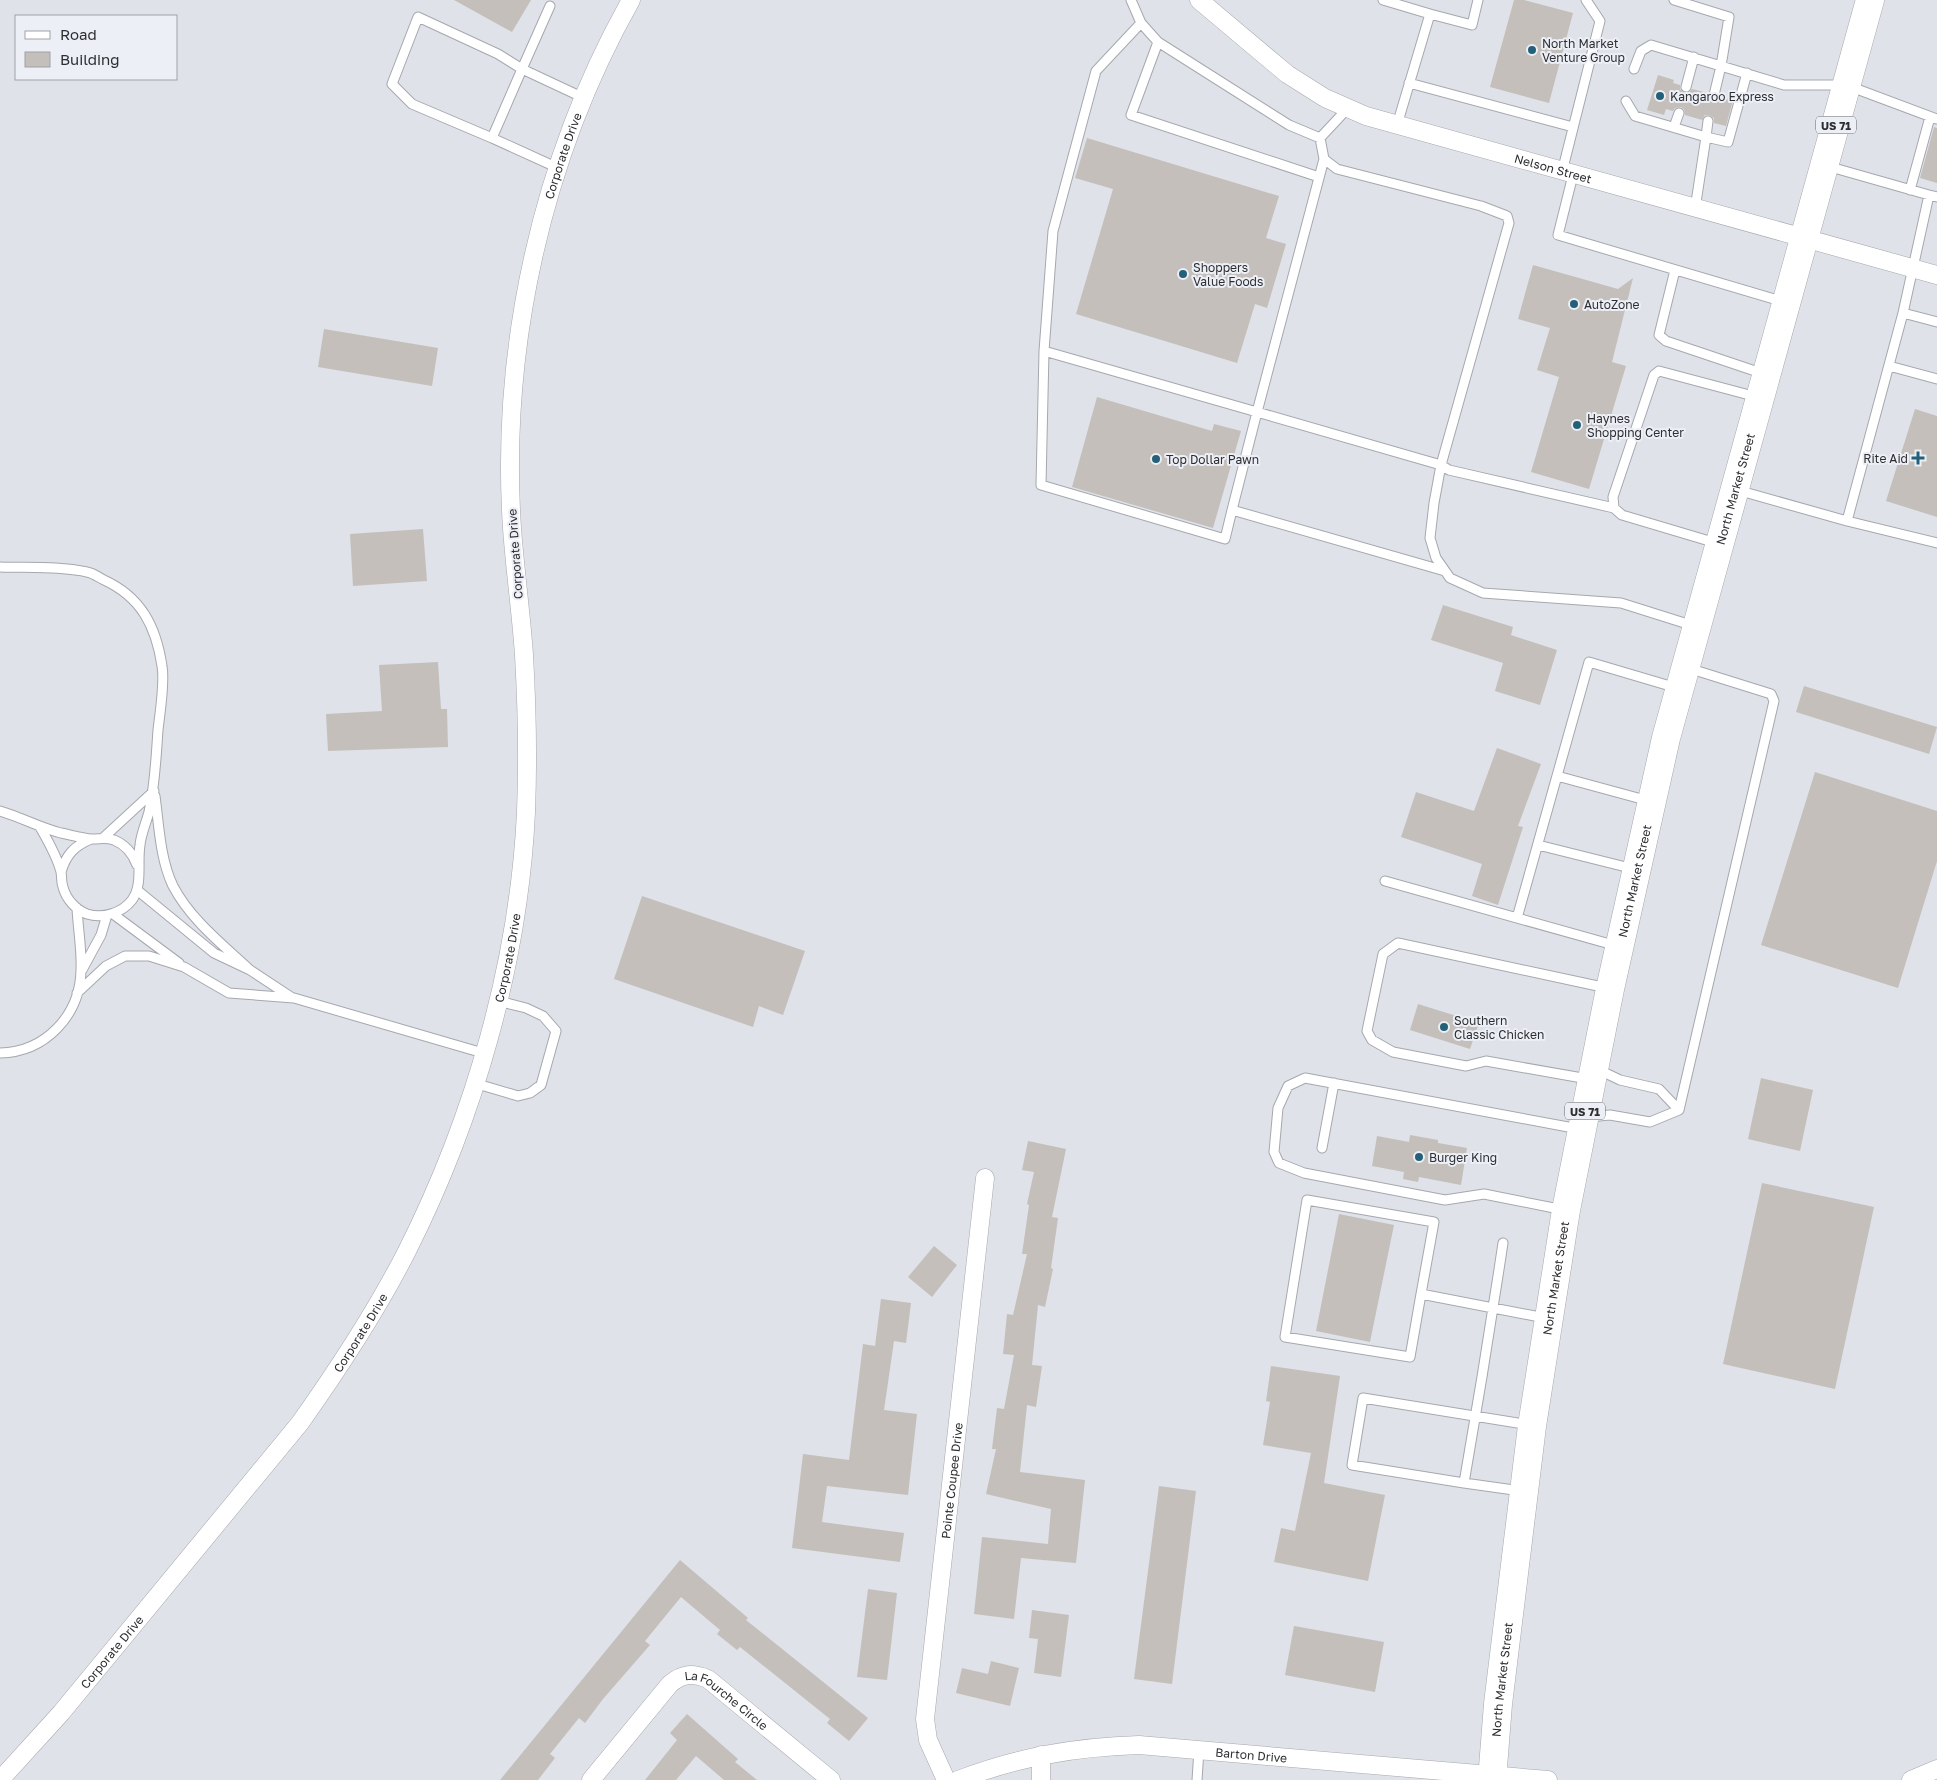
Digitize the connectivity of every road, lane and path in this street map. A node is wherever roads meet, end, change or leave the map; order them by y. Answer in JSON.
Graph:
{"nodes":[{"id":1,"x":631,"y":0,"type":"edge"},
{"id":2,"x":1132,"y":0,"type":"edge"},
{"id":3,"x":1199,"y":0,"type":"edge"},
{"id":4,"x":1383,"y":0,"type":"edge"},
{"id":5,"x":1478,"y":0,"type":"edge"},
{"id":6,"x":1586,"y":0,"type":"edge"},
{"id":7,"x":1674,"y":0,"type":"edge"},
{"id":8,"x":1870,"y":0,"type":"edge"},
{"id":9,"x":550,"y":6,"type":"dead end"},
{"id":10,"x":1430,"y":14,"type":"junction"},
{"id":11,"x":1141,"y":23,"type":"junction"},
{"id":12,"x":1158,"y":42,"type":"junction"},
{"id":13,"x":1694,"y":57,"type":"junction"},
{"id":14,"x":1721,"y":66,"type":"junction"},
{"id":15,"x":522,"y":69,"type":"junction"},
{"id":16,"x":1634,"y":69,"type":"dead end"},
{"id":17,"x":1747,"y":73,"type":"junction"},
{"id":18,"x":1409,"y":83,"type":"junction"},
{"id":19,"x":1846,"y":85,"type":"junction"},
{"id":20,"x":1686,"y":87,"type":"dead end"},
{"id":21,"x":1714,"y":95,"type":"dead end"},
{"id":22,"x":584,"y":98,"type":"junction"},
{"id":23,"x":1626,"y":101,"type":"dead end"},
{"id":24,"x":1348,"y":108,"type":"junction"},
{"id":25,"x":1678,"y":113,"type":"dead end"},
{"id":26,"x":1934,"y":118,"type":"edge"},
{"id":27,"x":1708,"y":121,"type":"dead end"},
{"id":28,"x":1397,"y":125,"type":"junction"},
{"id":29,"x":1574,"y":127,"type":"junction"},
{"id":30,"x":1674,"y":127,"type":"junction"},
{"id":31,"x":1706,"y":137,"type":"junction"},
{"id":32,"x":492,"y":138,"type":"junction"},
{"id":33,"x":1320,"y":138,"type":"junction"},
{"id":34,"x":1324,"y":159,"type":"junction"},
{"id":35,"x":1825,"y":165,"type":"junction"},
{"id":36,"x":558,"y":168,"type":"junction"},
{"id":37,"x":1567,"y":173,"type":"junction"},
{"id":38,"x":1320,"y":177,"type":"junction"},
{"id":39,"x":1910,"y":190,"type":"junction"},
{"id":40,"x":1933,"y":196,"type":"edge"},
{"id":41,"x":1695,"y":209,"type":"junction"},
{"id":42,"x":1804,"y":239,"type":"junction"},
{"id":43,"x":1914,"y":268,"type":"junction"},
{"id":44,"x":1675,"y":270,"type":"junction"},
{"id":45,"x":1937,"y":275,"type":"edge"},
{"id":46,"x":1787,"y":302,"type":"junction"},
{"id":47,"x":1903,"y":313,"type":"junction"},
{"id":48,"x":1937,"y":322,"type":"edge"},
{"id":49,"x":1044,"y":351,"type":"junction"},
{"id":50,"x":1889,"y":366,"type":"junction"},
{"id":51,"x":1937,"y":378,"type":"edge"},
{"id":52,"x":1763,"y":387,"type":"junction"},
{"id":53,"x":1257,"y":412,"type":"junction"},
{"id":54,"x":1441,"y":465,"type":"junction"},
{"id":55,"x":1734,"y":489,"type":"junction"},
{"id":56,"x":1614,"y":508,"type":"junction"},
{"id":57,"x":1232,"y":510,"type":"junction"},
{"id":58,"x":1847,"y":521,"type":"junction"},
{"id":59,"x":1719,"y":544,"type":"junction"},
{"id":60,"x":1937,"y":544,"type":"edge"},
{"id":61,"x":0,"y":567,"type":"edge"},
{"id":62,"x":1445,"y":571,"type":"junction"},
{"id":63,"x":1696,"y":626,"type":"junction"},
{"id":64,"x":1683,"y":678,"type":"junction"},
{"id":65,"x":1557,"y":776,"type":"junction"},
{"id":66,"x":154,"y":791,"type":"junction"},
{"id":67,"x":1652,"y":802,"type":"junction"},
{"id":68,"x":0,"y":811,"type":"edge"},
{"id":69,"x":40,"y":828,"type":"junction"},
{"id":70,"x":103,"y":838,"type":"junction"},
{"id":71,"x":91,"y":839,"type":"junction"},
{"id":72,"x":1538,"y":845,"type":"junction"},
{"id":73,"x":138,"y":868,"type":"junction"},
{"id":74,"x":1637,"y":870,"type":"junction"},
{"id":75,"x":61,"y":872,"type":"junction"},
{"id":76,"x":1385,"y":881,"type":"dead end"},
{"id":77,"x":137,"y":890,"type":"junction"},
{"id":78,"x":77,"y":908,"type":"junction"},
{"id":79,"x":110,"y":914,"type":"junction"},
{"id":80,"x":1517,"y":918,"type":"junction"},
{"id":81,"x":1619,"y":947,"type":"junction"},
{"id":82,"x":184,"y":968,"type":"junction"},
{"id":83,"x":250,"y":970,"type":"junction"},
{"id":84,"x":81,"y":972,"type":"junction"},
{"id":85,"x":1610,"y":989,"type":"junction"},
{"id":86,"x":77,"y":993,"type":"junction"},
{"id":87,"x":294,"y":998,"type":"junction"},
{"id":88,"x":498,"y":1001,"type":"junction"},
{"id":89,"x":0,"y":1053,"type":"edge"},
{"id":90,"x":484,"y":1053,"type":"junction"},
{"id":91,"x":1592,"y":1073,"type":"junction"},
{"id":92,"x":474,"y":1083,"type":"junction"},
{"id":93,"x":1334,"y":1083,"type":"junction"},
{"id":94,"x":1680,"y":1110,"type":"junction"},
{"id":95,"x":1582,"y":1124,"type":"junction"},
{"id":96,"x":1322,"y":1148,"type":"dead end"},
{"id":97,"x":985,"y":1178,"type":"dead end"},
{"id":98,"x":1566,"y":1210,"type":"junction"},
{"id":99,"x":1503,"y":1243,"type":"dead end"},
{"id":100,"x":1421,"y":1294,"type":"junction"},
{"id":101,"x":1493,"y":1308,"type":"junction"},
{"id":102,"x":1548,"y":1319,"type":"junction"},
{"id":103,"x":1475,"y":1416,"type":"junction"},
{"id":104,"x":1532,"y":1426,"type":"junction"},
{"id":105,"x":1464,"y":1483,"type":"junction"},
{"id":106,"x":1523,"y":1492,"type":"junction"},
{"id":107,"x":1199,"y":1750,"type":"junction"},
{"id":108,"x":1041,"y":1755,"type":"junction"},
{"id":109,"x":1937,"y":1769,"type":"edge"},
{"id":110,"x":1492,"y":1778,"type":"edge"},
{"id":111,"x":0,"y":1780,"type":"edge"},
{"id":112,"x":591,"y":1780,"type":"edge"},
{"id":113,"x":831,"y":1780,"type":"edge"},
{"id":114,"x":946,"y":1780,"type":"edge"},
{"id":115,"x":958,"y":1780,"type":"edge"},
{"id":116,"x":1041,"y":1780,"type":"edge"},
{"id":117,"x":1197,"y":1780,"type":"edge"},
{"id":118,"x":1548,"y":1780,"type":"edge"},
{"id":119,"x":1911,"y":1780,"type":"edge"}],
"edges":[{"from":1,"to":22,"type":"street","name":"Corporate Drive"},
{"from":2,"to":11,"type":"lane"},
{"from":3,"to":24,"type":"street","name":"Nelson Street"},
{"from":4,"to":10,"type":"lane"},
{"from":5,"to":10,"type":"lane"},
{"from":6,"to":29,"type":"lane"},
{"from":7,"to":14,"type":"lane"},
{"from":8,"to":19,"type":"main road","name":"North Market Street","number":"US 71"},
{"from":9,"to":15,"type":"lane"},
{"from":10,"to":18,"type":"lane"},
{"from":11,"to":12,"type":"lane"},
{"from":11,"to":49,"type":"lane"},
{"from":12,"to":33,"type":"lane"},
{"from":12,"to":38,"type":"lane"},
{"from":13,"to":14,"type":"lane"},
{"from":13,"to":16,"type":"lane"},
{"from":13,"to":20,"type":"lane"},
{"from":14,"to":17,"type":"lane"},
{"from":14,"to":21,"type":"lane"},
{"from":15,"to":22,"type":"lane"},
{"from":15,"to":32,"type":"lane"},
{"from":15,"to":32,"type":"lane"},
{"from":17,"to":19,"type":"lane"},
{"from":17,"to":31,"type":"lane"},
{"from":18,"to":28,"type":"lane"},
{"from":18,"to":29,"type":"lane"},
{"from":19,"to":26,"type":"lane"},
{"from":19,"to":35,"type":"main road","name":"North Market Street","number":"US 71"},
{"from":22,"to":36,"type":"street","name":"Corporate Drive"},
{"from":23,"to":30,"type":"lane"},
{"from":24,"to":28,"type":"street","name":"Nelson Street"},
{"from":24,"to":33,"type":"lane"},
{"from":25,"to":30,"type":"lane"},
{"from":26,"to":39,"type":"lane"},
{"from":27,"to":31,"type":"lane"},
{"from":28,"to":37,"type":"street","name":"Nelson Street"},
{"from":29,"to":37,"type":"lane"},
{"from":30,"to":31,"type":"lane"},
{"from":31,"to":41,"type":"lane"},
{"from":32,"to":36,"type":"lane"},
{"from":33,"to":34,"type":"lane"},
{"from":34,"to":38,"type":"lane"},
{"from":34,"to":54,"type":"lane"},
{"from":35,"to":39,"type":"lane"},
{"from":35,"to":42,"type":"main road","name":"North Market Street","number":"US 71"},
{"from":36,"to":88,"type":"street","name":"Corporate Drive"},
{"from":37,"to":41,"type":"street","name":"Nelson Street"},
{"from":37,"to":44,"type":"lane"},
{"from":38,"to":53,"type":"lane"},
{"from":39,"to":40,"type":"lane"},
{"from":40,"to":43,"type":"lane"},
{"from":41,"to":42,"type":"street","name":"Nelson Street"},
{"from":42,"to":43,"type":"street","name":"Nelson Street"},
{"from":42,"to":46,"type":"main road","name":"North Market Street","number":"US 71"},
{"from":43,"to":45,"type":"street","name":"Nelson Street"},
{"from":43,"to":47,"type":"lane"},
{"from":44,"to":46,"type":"lane"},
{"from":44,"to":52,"type":"lane"},
{"from":46,"to":52,"type":"main road","name":"North Market Street","number":"US 71"},
{"from":47,"to":48,"type":"lane"},
{"from":47,"to":50,"type":"lane"},
{"from":49,"to":53,"type":"lane"},
{"from":49,"to":57,"type":"lane"},
{"from":50,"to":51,"type":"lane"},
{"from":50,"to":58,"type":"lane"},
{"from":52,"to":55,"type":"main road","name":"North Market Street","number":"US 71"},
{"from":52,"to":56,"type":"lane"},
{"from":53,"to":54,"type":"lane"},
{"from":53,"to":57,"type":"lane"},
{"from":54,"to":56,"type":"lane"},
{"from":54,"to":62,"type":"lane"},
{"from":55,"to":58,"type":"lane"},
{"from":55,"to":59,"type":"main road","name":"North Market Street","number":"US 71"},
{"from":56,"to":59,"type":"lane"},
{"from":57,"to":62,"type":"lane"},
{"from":58,"to":60,"type":"lane"},
{"from":59,"to":63,"type":"main road","name":"North Market Street","number":"US 71"},
{"from":61,"to":66,"type":"lane"},
{"from":62,"to":63,"type":"lane"},
{"from":63,"to":64,"type":"main road","name":"North Market Street","number":"US 71"},
{"from":64,"to":65,"type":"lane"},
{"from":64,"to":67,"type":"main road","name":"North Market Street","number":"US 71"},
{"from":64,"to":94,"type":"lane"},
{"from":65,"to":67,"type":"lane"},
{"from":65,"to":72,"type":"lane"},
{"from":66,"to":70,"type":"lane"},
{"from":66,"to":73,"type":"lane"},
{"from":66,"to":83,"type":"lane"},
{"from":67,"to":74,"type":"main road","name":"North Market Street","number":"US 71"},
{"from":68,"to":69,"type":"lane"},
{"from":69,"to":71,"type":"lane"},
{"from":69,"to":75,"type":"lane"},
{"from":70,"to":71,"type":"lane"},
{"from":70,"to":73,"type":"lane"},
{"from":71,"to":75,"type":"lane"},
{"from":72,"to":74,"type":"lane"},
{"from":72,"to":80,"type":"lane"},
{"from":73,"to":77,"type":"lane"},
{"from":74,"to":81,"type":"main road","name":"North Market Street","number":"US 71"},
{"from":75,"to":78,"type":"lane"},
{"from":76,"to":80,"type":"lane"},
{"from":77,"to":79,"type":"lane"},
{"from":77,"to":83,"type":"lane"},
{"from":78,"to":79,"type":"lane"},
{"from":78,"to":84,"type":"lane"},
{"from":79,"to":82,"type":"lane"},
{"from":79,"to":84,"type":"lane"},
{"from":80,"to":81,"type":"lane"},
{"from":81,"to":85,"type":"main road","name":"North Market Street","number":"US 71"},
{"from":82,"to":86,"type":"lane"},
{"from":82,"to":87,"type":"lane"},
{"from":83,"to":87,"type":"lane"},
{"from":84,"to":86,"type":"lane"},
{"from":85,"to":91,"type":"main road","name":"North Market Street","number":"US 71"},
{"from":85,"to":91,"type":"lane"},
{"from":86,"to":89,"type":"lane"},
{"from":87,"to":90,"type":"lane"},
{"from":88,"to":90,"type":"street","name":"Corporate Drive"},
{"from":88,"to":92,"type":"lane"},
{"from":90,"to":92,"type":"street","name":"Corporate Drive"},
{"from":91,"to":94,"type":"lane"},
{"from":91,"to":95,"type":"main road","name":"North Market Street","number":"US 71"},
{"from":92,"to":111,"type":"street","name":"Corporate Drive"},
{"from":93,"to":95,"type":"lane"},
{"from":93,"to":96,"type":"lane"},
{"from":93,"to":98,"type":"lane"},
{"from":94,"to":95,"type":"lane"},
{"from":95,"to":98,"type":"main road","name":"North Market Street","number":"US 71"},
{"from":97,"to":114,"type":"street","name":"Pointe Coupee Drive"},
{"from":98,"to":102,"type":"main road","name":"North Market Street","number":"US 71"},
{"from":99,"to":101,"type":"lane"},
{"from":100,"to":100,"type":"lane"},
{"from":100,"to":101,"type":"lane"},
{"from":101,"to":102,"type":"lane"},
{"from":101,"to":103,"type":"lane"},
{"from":102,"to":104,"type":"main road","name":"North Market Street","number":"US 71"},
{"from":103,"to":104,"type":"lane"},
{"from":103,"to":105,"type":"lane"},
{"from":103,"to":105,"type":"lane"},
{"from":104,"to":106,"type":"main road","name":"North Market Street","number":"US 71"},
{"from":105,"to":106,"type":"lane"},
{"from":106,"to":110,"type":"main road","name":"North Market Street","number":"US 71"},
{"from":107,"to":108,"type":"street","name":"Barton Drive"},
{"from":107,"to":110,"type":"street","name":"Barton Drive"},
{"from":107,"to":117,"type":"lane"},
{"from":108,"to":115,"type":"street","name":"Barton Drive"},
{"from":108,"to":116,"type":"street"},
{"from":109,"to":119,"type":"street"},
{"from":110,"to":118,"type":"street","name":"Barton Drive"},
{"from":112,"to":113,"type":"street","name":"La Fourche Circle"}]}
